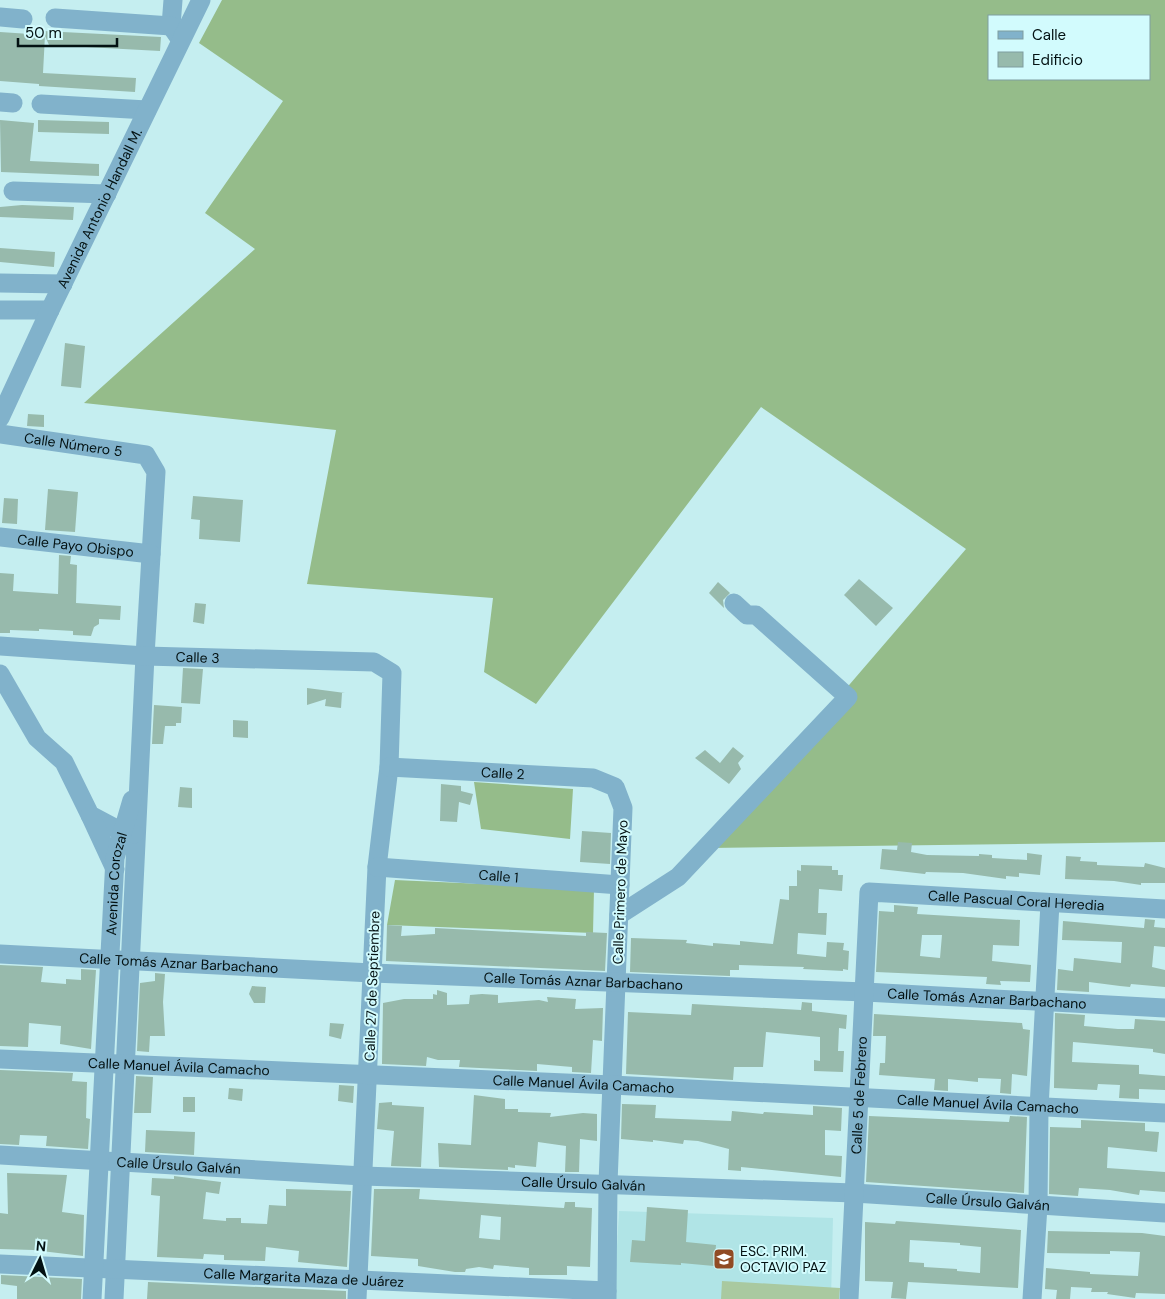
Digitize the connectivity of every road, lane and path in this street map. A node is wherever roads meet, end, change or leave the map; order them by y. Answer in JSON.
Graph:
{"nodes":[{"id":1,"x":173,"y":0,"type":"edge"},
{"id":2,"x":201,"y":0,"type":"edge"},
{"id":3,"x":0,"y":17,"type":"edge"},
{"id":4,"x":55,"y":18,"type":"dead end"},
{"id":5,"x":23,"y":19,"type":"dead end"},
{"id":6,"x":176,"y":34,"type":"junction"},
{"id":7,"x":41,"y":104,"type":"dead end"},
{"id":8,"x":147,"y":110,"type":"junction"},
{"id":9,"x":13,"y":191,"type":"dead end"},
{"id":10,"x":107,"y":194,"type":"junction"},
{"id":11,"x":0,"y":283,"type":"edge"},
{"id":12,"x":62,"y":284,"type":"junction"},
{"id":13,"x":0,"y":310,"type":"edge"},
{"id":14,"x":50,"y":310,"type":"junction"},
{"id":15,"x":0,"y":418,"type":"edge"},
{"id":16,"x":0,"y":434,"type":"edge"},
{"id":17,"x":146,"y":455,"type":"joint"},
{"id":18,"x":0,"y":537,"type":"edge"},
{"id":19,"x":151,"y":554,"type":"junction"},
{"id":20,"x":734,"y":604,"type":"dead end"},
{"id":21,"x":0,"y":646,"type":"edge"},
{"id":22,"x":144,"y":656,"type":"junction"},
{"id":23,"x":392,"y":673,"type":"joint"},
{"id":24,"x":0,"y":674,"type":"edge"},
{"id":25,"x":388,"y":768,"type":"junction"},
{"id":26,"x":615,"y":787,"type":"joint"},
{"id":27,"x":90,"y":815,"type":"junction"},
{"id":28,"x":130,"y":833,"type":"junction"},
{"id":29,"x":377,"y":867,"type":"junction"},
{"id":30,"x":115,"y":869,"type":"junction"},
{"id":31,"x":620,"y":885,"type":"junction"},
{"id":32,"x":869,"y":892,"type":"joint"},
{"id":33,"x":1050,"y":903,"type":"junction"},
{"id":34,"x":1165,"y":909,"type":"edge"},
{"id":35,"x":619,"y":915,"type":"junction"},
{"id":36,"x":0,"y":954,"type":"edge"},
{"id":37,"x":110,"y":959,"type":"junction"},
{"id":38,"x":130,"y":960,"type":"junction"},
{"id":39,"x":372,"y":973,"type":"junction"},
{"id":40,"x":616,"y":982,"type":"junction"},
{"id":41,"x":865,"y":992,"type":"junction"},
{"id":42,"x":1044,"y":1000,"type":"junction"},
{"id":43,"x":1165,"y":1008,"type":"edge"},
{"id":44,"x":0,"y":1060,"type":"edge"},
{"id":45,"x":106,"y":1065,"type":"junction"},
{"id":46,"x":125,"y":1066,"type":"junction"},
{"id":47,"x":368,"y":1075,"type":"junction"},
{"id":48,"x":612,"y":1085,"type":"junction"},
{"id":49,"x":860,"y":1098,"type":"junction"},
{"id":50,"x":1039,"y":1108,"type":"junction"},
{"id":51,"x":1165,"y":1113,"type":"edge"},
{"id":52,"x":0,"y":1155,"type":"edge"},
{"id":53,"x":100,"y":1159,"type":"junction"},
{"id":54,"x":122,"y":1161,"type":"junction"},
{"id":55,"x":364,"y":1176,"type":"junction"},
{"id":56,"x":608,"y":1183,"type":"junction"},
{"id":57,"x":854,"y":1193,"type":"junction"},
{"id":58,"x":1038,"y":1206,"type":"junction"},
{"id":59,"x":1165,"y":1213,"type":"edge"},
{"id":60,"x":0,"y":1264,"type":"edge"},
{"id":61,"x":94,"y":1268,"type":"junction"},
{"id":62,"x":115,"y":1269,"type":"junction"},
{"id":63,"x":358,"y":1280,"type":"junction"},
{"id":64,"x":607,"y":1295,"type":"edge"},
{"id":65,"x":92,"y":1299,"type":"edge"},
{"id":66,"x":114,"y":1299,"type":"edge"},
{"id":67,"x":357,"y":1299,"type":"edge"},
{"id":68,"x":849,"y":1299,"type":"edge"},
{"id":69,"x":1032,"y":1299,"type":"edge"}],
"edges":[{"from":1,"to":6,"type":"street"},
{"from":2,"to":6,"type":"street","name":"Avenida Antonio Handall M."},
{"from":3,"to":5,"type":"street"},
{"from":4,"to":6,"type":"street"},
{"from":6,"to":8,"type":"street","name":"Avenida Antonio Handall M."},
{"from":7,"to":8,"type":"street"},
{"from":8,"to":10,"type":"street","name":"Avenida Antonio Handall M."},
{"from":9,"to":10,"type":"street"},
{"from":10,"to":12,"type":"street","name":"Avenida Antonio Handall M."},
{"from":11,"to":12,"type":"street"},
{"from":12,"to":14,"type":"street","name":"Avenida Antonio Handall M."},
{"from":13,"to":14,"type":"street"},
{"from":14,"to":15,"type":"street","name":"Avenida Antonio Handall M."},
{"from":16,"to":17,"type":"street","name":"Calle Número 5"},
{"from":17,"to":19,"type":"street","name":"Avenida Corozal"},
{"from":18,"to":19,"type":"street","name":"Calle Payo Obispo"},
{"from":19,"to":22,"type":"street","name":"Avenida Corozal"},
{"from":20,"to":35,"type":"street"},
{"from":21,"to":22,"type":"street","name":"Calle 3"},
{"from":22,"to":23,"type":"street","name":"Calle 3"},
{"from":22,"to":28,"type":"street","name":"Avenida Corozal"},
{"from":23,"to":25,"type":"street","name":"Calle 27 de Septiembre"},
{"from":24,"to":27,"type":"street"},
{"from":25,"to":26,"type":"street","name":"Calle 2"},
{"from":25,"to":29,"type":"street","name":"Calle 27 de Septiembre"},
{"from":26,"to":31,"type":"street","name":"Calle Primero de Mayo"},
{"from":27,"to":28,"type":"street"},
{"from":27,"to":30,"type":"street"},
{"from":28,"to":30,"type":"street","name":"Avenida Corozal"},
{"from":28,"to":38,"type":"street","name":"Avenida Corozal"},
{"from":29,"to":31,"type":"street","name":"Calle 1"},
{"from":29,"to":39,"type":"street","name":"Calle 27 de Septiembre"},
{"from":30,"to":37,"type":"street","name":"Avenida Corozal"},
{"from":31,"to":35,"type":"street","name":"Calle Primero de Mayo"},
{"from":32,"to":33,"type":"street","name":"Calle Pascual Coral Heredia"},
{"from":32,"to":41,"type":"street","name":"Calle 5 de Febrero"},
{"from":33,"to":34,"type":"street","name":"Calle Pascual Coral Heredia"},
{"from":33,"to":42,"type":"street"},
{"from":35,"to":40,"type":"street","name":"Calle Primero de Mayo"},
{"from":36,"to":37,"type":"street","name":"Calle Tomás Aznar Barbachano"},
{"from":37,"to":38,"type":"street","name":"Calle Tomás Aznar Barbachano"},
{"from":37,"to":45,"type":"street","name":"Avenida Corozal"},
{"from":38,"to":39,"type":"street","name":"Calle Tomás Aznar Barbachano"},
{"from":38,"to":46,"type":"street","name":"Avenida Corozal"},
{"from":39,"to":40,"type":"street","name":"Calle Tomás Aznar Barbachano"},
{"from":39,"to":47,"type":"street","name":"Calle 27 de Septiembre"},
{"from":40,"to":41,"type":"street","name":"Calle Tomás Aznar Barbachano"},
{"from":40,"to":48,"type":"street","name":"Calle Primero de Mayo"},
{"from":41,"to":42,"type":"street","name":"Calle Tomás Aznar Barbachano"},
{"from":41,"to":49,"type":"street","name":"Calle 5 de Febrero"},
{"from":42,"to":43,"type":"street","name":"Calle Tomás Aznar Barbachano"},
{"from":42,"to":50,"type":"street"},
{"from":44,"to":45,"type":"street","name":"Calle Manuel Ávila Camacho"},
{"from":45,"to":46,"type":"street","name":"Calle Manuel Ávila Camacho"},
{"from":45,"to":53,"type":"street","name":"Avenida Corozal"},
{"from":46,"to":47,"type":"street","name":"Calle Manuel Ávila Camacho"},
{"from":46,"to":54,"type":"street","name":"Avenida Corozal"},
{"from":47,"to":48,"type":"street","name":"Calle Manuel Ávila Camacho"},
{"from":47,"to":55,"type":"street","name":"Calle 27 de Septiembre"},
{"from":48,"to":49,"type":"street","name":"Calle Manuel Ávila Camacho"},
{"from":48,"to":56,"type":"street","name":"Calle Primero de Mayo"},
{"from":49,"to":50,"type":"street","name":"Calle Manuel Ávila Camacho"},
{"from":49,"to":57,"type":"street","name":"Calle 5 de Febrero"},
{"from":50,"to":51,"type":"street","name":"Calle Manuel Ávila Camacho"},
{"from":50,"to":58,"type":"street"},
{"from":52,"to":53,"type":"street","name":"Calle Úrsulo Galván"},
{"from":53,"to":54,"type":"street","name":"Calle Úrsulo Galván"},
{"from":53,"to":61,"type":"street","name":"Avenida Corozal"},
{"from":54,"to":55,"type":"street","name":"Calle Úrsulo Galván"},
{"from":54,"to":62,"type":"street","name":"Avenida Corozal"},
{"from":55,"to":56,"type":"street","name":"Calle Úrsulo Galván"},
{"from":55,"to":63,"type":"street","name":"Calle 27 de Septiembre"},
{"from":56,"to":57,"type":"street","name":"Calle Úrsulo Galván"},
{"from":56,"to":64,"type":"street","name":"Calle Primero de Mayo"},
{"from":57,"to":58,"type":"street","name":"Calle Úrsulo Galván"},
{"from":57,"to":68,"type":"street","name":"Calle 5 de Febrero"},
{"from":58,"to":59,"type":"street","name":"Calle Úrsulo Galván"},
{"from":58,"to":69,"type":"street"},
{"from":60,"to":61,"type":"street","name":"Calle Margarita Maza de Juárez"},
{"from":61,"to":62,"type":"street","name":"Calle Margarita Maza de Juárez"},
{"from":61,"to":65,"type":"street","name":"Avenida Corozal"},
{"from":62,"to":63,"type":"street","name":"Calle Margarita Maza de Juárez"},
{"from":62,"to":66,"type":"street","name":"Avenida Corozal"},
{"from":63,"to":64,"type":"street","name":"Calle Margarita Maza de Juárez"},
{"from":63,"to":67,"type":"street","name":"Calle 27 de Septiembre"}]}
